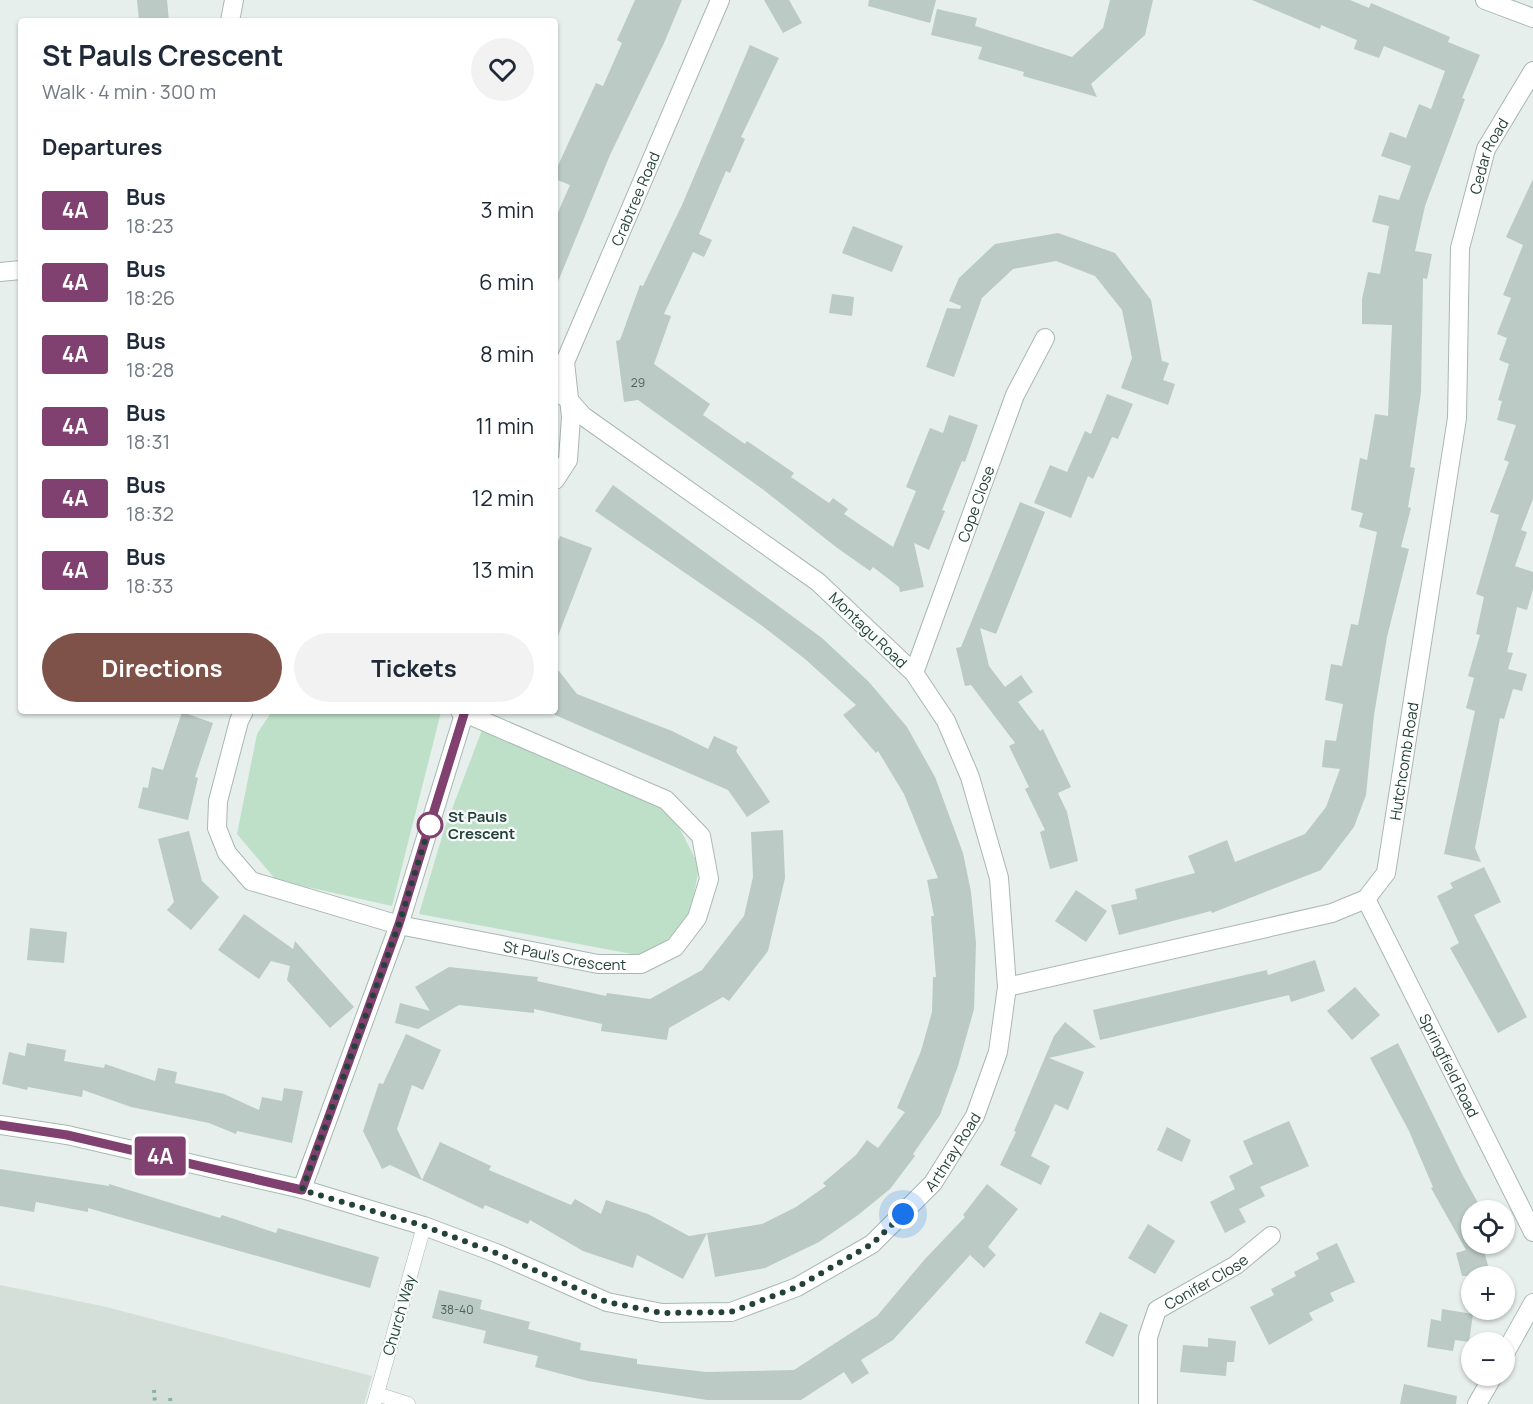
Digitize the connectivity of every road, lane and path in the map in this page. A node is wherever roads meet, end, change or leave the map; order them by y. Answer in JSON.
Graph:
{"nodes":[{"id":1,"x":234,"y":0,"type":"edge"},
{"id":2,"x":720,"y":0,"type":"edge"},
{"id":3,"x":1485,"y":0,"type":"edge"},
{"id":4,"x":231,"y":18,"type":"edge"},
{"id":5,"x":1533,"y":18,"type":"edge"},
{"id":6,"x":1533,"y":71,"type":"edge"},
{"id":7,"x":1460,"y":248,"type":"joint"},
{"id":8,"x":18,"y":270,"type":"edge"},
{"id":9,"x":0,"y":272,"type":"edge"},
{"id":10,"x":1045,"y":338,"type":"dead end"},
{"id":11,"x":561,"y":395,"type":"edge"},
{"id":12,"x":558,"y":475,"type":"edge"},
{"id":13,"x":914,"y":673,"type":"junction"},
{"id":14,"x":242,"y":714,"type":"edge"},
{"id":15,"x":462,"y":714,"type":"edge"},
{"id":16,"x":470,"y":714,"type":"edge"},
{"id":17,"x":1366,"y":899,"type":"junction"},
{"id":18,"x":399,"y":924,"type":"junction"},
{"id":19,"x":1007,"y":987,"type":"junction"},
{"id":20,"x":0,"y":1125,"type":"edge"},
{"id":21,"x":302,"y":1190,"type":"junction"},
{"id":22,"x":424,"y":1226,"type":"junction"},
{"id":23,"x":1533,"y":1232,"type":"edge"},
{"id":24,"x":1271,"y":1236,"type":"dead end"},
{"id":25,"x":1533,"y":1303,"type":"edge"},
{"id":26,"x":1515,"y":1335,"type":"edge"},
{"id":27,"x":1487,"y":1386,"type":"edge"},
{"id":28,"x":154,"y":1390,"type":"dead end"},
{"id":29,"x":375,"y":1399,"type":"edge"},
{"id":30,"x":155,"y":1404,"type":"edge"},
{"id":31,"x":408,"y":1404,"type":"edge"},
{"id":32,"x":1148,"y":1404,"type":"edge"},
{"id":33,"x":1477,"y":1404,"type":"edge"}],
"edges":[{"from":1,"to":4,"type":"street"},
{"from":2,"to":11,"type":"street","name":"Crabtree Road"},
{"from":3,"to":5,"type":"street"},
{"from":6,"to":7,"type":"street","name":"Cedar Road"},
{"from":7,"to":17,"type":"street","name":"Hutchcomb Road"},
{"from":8,"to":9,"type":"street"},
{"from":10,"to":13,"type":"street","name":"Cope Close"},
{"from":11,"to":12,"type":"street","name":"Crabtree Road"},
{"from":11,"to":13,"type":"street","name":"Montagu Road"},
{"from":13,"to":19,"type":"street","name":"Montagu Road"},
{"from":14,"to":18,"type":"street","name":"St Paul's Crescent"},
{"from":15,"to":18,"type":"street"},
{"from":16,"to":18,"type":"street","name":"St Paul's Crescent"},
{"from":17,"to":19,"type":"street"},
{"from":17,"to":23,"type":"street","name":"Springfield Road"},
{"from":18,"to":21,"type":"street"},
{"from":19,"to":22,"type":"street","name":"Arthray Road"},
{"from":20,"to":21,"type":"street","name":"Arthray Road"},
{"from":21,"to":22,"type":"street","name":"Arthray Road"},
{"from":22,"to":29,"type":"lane","name":"Church Way"},
{"from":24,"to":32,"type":"street","name":"Conifer Close"},
{"from":25,"to":26,"type":"street"},
{"from":27,"to":33,"type":"street"},
{"from":28,"to":30,"type":"path"},
{"from":29,"to":31,"type":"lane"}]}
